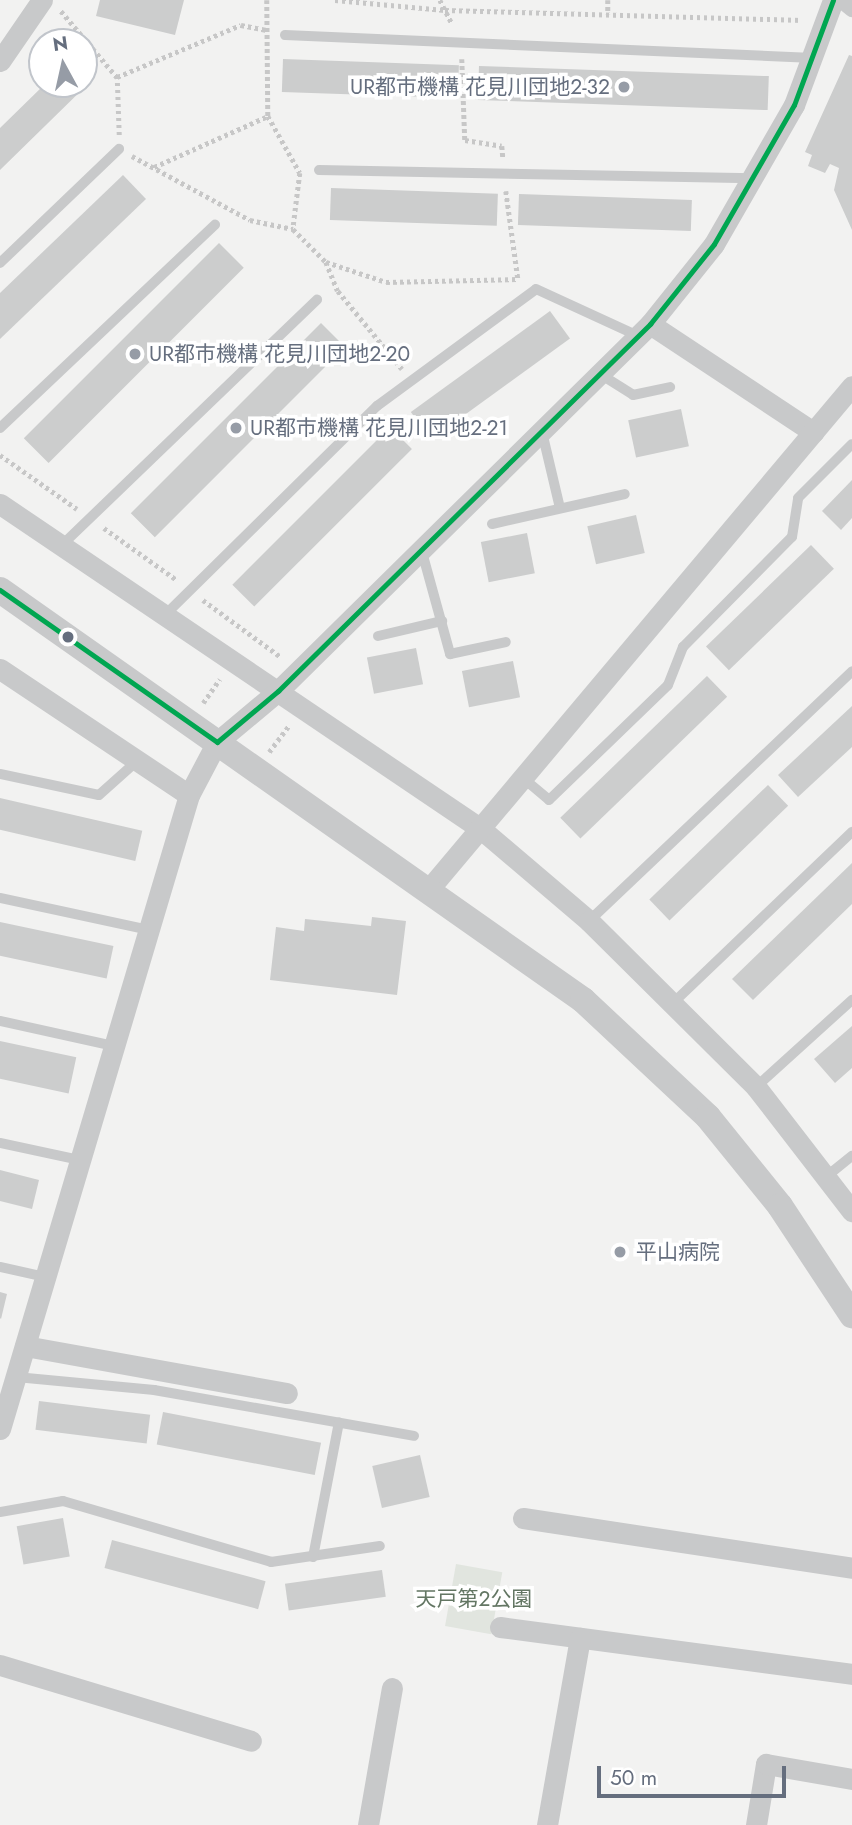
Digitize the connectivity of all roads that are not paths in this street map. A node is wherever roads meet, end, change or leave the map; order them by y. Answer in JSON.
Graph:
{"nodes":[{"id":1,"x":42,"y":0,"type":"edge"},
{"id":2,"x":840,"y":8,"type":"edge"},
{"id":3,"x":285,"y":35,"type":"road end"},
{"id":4,"x":813,"y":58,"type":"junction"},
{"id":5,"x":0,"y":61,"type":"edge"},
{"id":6,"x":119,"y":149,"type":"road end"},
{"id":7,"x":319,"y":170,"type":"dead end"},
{"id":8,"x":752,"y":178,"type":"junction"},
{"id":9,"x":215,"y":225,"type":"dead end"},
{"id":10,"x":0,"y":263,"type":"edge"},
{"id":11,"x":317,"y":300,"type":"dead end"},
{"id":12,"x":644,"y":330,"type":"junction"},
{"id":13,"x":600,"y":374,"type":"junction"},
{"id":14,"x":852,"y":386,"type":"edge"},
{"id":15,"x":670,"y":387,"type":"dead end"},
{"id":16,"x":0,"y":428,"type":"edge"},
{"id":17,"x":542,"y":432,"type":"junction"},
{"id":18,"x":813,"y":432,"type":"junction"},
{"id":19,"x":852,"y":444,"type":"edge"},
{"id":20,"x":625,"y":494,"type":"dead end"},
{"id":21,"x":0,"y":504,"type":"edge"},
{"id":22,"x":560,"y":508,"type":"junction"},
{"id":23,"x":492,"y":524,"type":"dead end"},
{"id":24,"x":62,"y":545,"type":"junction"},
{"id":25,"x":422,"y":552,"type":"junction"},
{"id":26,"x":0,"y":590,"type":"edge"},
{"id":27,"x":164,"y":615,"type":"junction"},
{"id":28,"x":442,"y":621,"type":"junction"},
{"id":29,"x":378,"y":636,"type":"dead end"},
{"id":30,"x":506,"y":642,"type":"dead end"},
{"id":31,"x":0,"y":669,"type":"edge"},
{"id":32,"x":852,"y":671,"type":"edge"},
{"id":33,"x":278,"y":691,"type":"junction"},
{"id":34,"x":217,"y":742,"type":"junction"},
{"id":35,"x":137,"y":761,"type":"junction"},
{"id":36,"x":0,"y":774,"type":"edge"},
{"id":37,"x":523,"y":778,"type":"junction"},
{"id":38,"x":189,"y":795,"type":"junction"},
{"id":39,"x":481,"y":829,"type":"junction"},
{"id":40,"x":852,"y":832,"type":"edge"},
{"id":41,"x":429,"y":889,"type":"junction"},
{"id":42,"x":0,"y":898,"type":"edge"},
{"id":43,"x":589,"y":921,"type":"junction"},
{"id":44,"x":149,"y":930,"type":"junction"},
{"id":45,"x":852,"y":1000,"type":"edge"},
{"id":46,"x":673,"y":1003,"type":"junction"},
{"id":47,"x":0,"y":1021,"type":"edge"},
{"id":48,"x":114,"y":1046,"type":"junction"},
{"id":49,"x":756,"y":1087,"type":"junction"},
{"id":50,"x":0,"y":1143,"type":"edge"},
{"id":51,"x":852,"y":1156,"type":"edge"},
{"id":52,"x":80,"y":1160,"type":"junction"},
{"id":53,"x":827,"y":1176,"type":"junction"},
{"id":54,"x":852,"y":1211,"type":"edge"},
{"id":55,"x":0,"y":1267,"type":"edge"},
{"id":56,"x":45,"y":1277,"type":"junction"},
{"id":57,"x":852,"y":1315,"type":"edge"},
{"id":58,"x":25,"y":1346,"type":"junction"},
{"id":59,"x":9,"y":1387,"type":"edge"},
{"id":60,"x":287,"y":1393,"type":"dead end"},
{"id":61,"x":339,"y":1422,"type":"junction"},
{"id":62,"x":0,"y":1429,"type":"edge"},
{"id":63,"x":414,"y":1436,"type":"dead end"},
{"id":64,"x":0,"y":1512,"type":"edge"},
{"id":65,"x":523,"y":1518,"type":"dead end"},
{"id":66,"x":380,"y":1546,"type":"dead end"},
{"id":67,"x":313,"y":1557,"type":"junction"},
{"id":68,"x":852,"y":1569,"type":"edge"},
{"id":69,"x":500,"y":1627,"type":"dead end"},
{"id":70,"x":580,"y":1638,"type":"junction"},
{"id":71,"x":0,"y":1665,"type":"edge"},
{"id":72,"x":852,"y":1674,"type":"edge"},
{"id":73,"x":392,"y":1688,"type":"dead end"},
{"id":74,"x":251,"y":1741,"type":"dead end"},
{"id":75,"x":852,"y":1779,"type":"edge"},
{"id":76,"x":368,"y":1825,"type":"edge"},
{"id":77,"x":548,"y":1825,"type":"edge"},
{"id":78,"x":756,"y":1825,"type":"edge"}],
"edges":[{"from":1,"to":5,"type":"street"},
{"from":2,"to":4,"type":"street"},
{"from":3,"to":4,"type":"lane"},
{"from":4,"to":8,"type":"street"},
{"from":6,"to":10,"type":"lane"},
{"from":7,"to":8,"type":"lane"},
{"from":8,"to":12,"type":"street"},
{"from":9,"to":16,"type":"lane"},
{"from":11,"to":24,"type":"lane"},
{"from":12,"to":13,"type":"street"},
{"from":12,"to":18,"type":"street"},
{"from":12,"to":27,"type":"lane"},
{"from":13,"to":15,"type":"lane"},
{"from":13,"to":17,"type":"street"},
{"from":14,"to":18,"type":"street"},
{"from":17,"to":22,"type":"lane"},
{"from":17,"to":25,"type":"street"},
{"from":18,"to":37,"type":"street"},
{"from":19,"to":37,"type":"lane"},
{"from":20,"to":22,"type":"lane"},
{"from":21,"to":24,"type":"street"},
{"from":22,"to":23,"type":"lane"},
{"from":24,"to":27,"type":"street"},
{"from":25,"to":28,"type":"lane"},
{"from":25,"to":33,"type":"street"},
{"from":26,"to":34,"type":"street"},
{"from":27,"to":33,"type":"street"},
{"from":28,"to":29,"type":"lane"},
{"from":28,"to":30,"type":"lane"},
{"from":31,"to":35,"type":"street"},
{"from":32,"to":43,"type":"lane"},
{"from":33,"to":34,"type":"street"},
{"from":33,"to":39,"type":"street"},
{"from":34,"to":38,"type":"street"},
{"from":34,"to":41,"type":"street"},
{"from":35,"to":36,"type":"lane"},
{"from":35,"to":38,"type":"street"},
{"from":37,"to":39,"type":"street"},
{"from":38,"to":44,"type":"street"},
{"from":39,"to":41,"type":"street"},
{"from":39,"to":43,"type":"street"},
{"from":40,"to":46,"type":"lane"},
{"from":41,"to":57,"type":"street"},
{"from":42,"to":44,"type":"lane"},
{"from":43,"to":46,"type":"street"},
{"from":44,"to":48,"type":"street"},
{"from":45,"to":49,"type":"lane"},
{"from":46,"to":49,"type":"street"},
{"from":47,"to":48,"type":"lane"},
{"from":48,"to":52,"type":"street"},
{"from":49,"to":53,"type":"street"},
{"from":50,"to":52,"type":"lane"},
{"from":51,"to":53,"type":"lane"},
{"from":52,"to":56,"type":"street"},
{"from":53,"to":54,"type":"street"},
{"from":55,"to":56,"type":"lane"},
{"from":56,"to":58,"type":"street"},
{"from":58,"to":59,"type":"street"},
{"from":58,"to":60,"type":"street"},
{"from":59,"to":61,"type":"lane"},
{"from":59,"to":62,"type":"street"},
{"from":61,"to":63,"type":"lane"},
{"from":61,"to":67,"type":"lane"},
{"from":64,"to":67,"type":"lane"},
{"from":65,"to":68,"type":"street"},
{"from":66,"to":67,"type":"lane"},
{"from":69,"to":70,"type":"street"},
{"from":70,"to":72,"type":"street"},
{"from":70,"to":77,"type":"street"},
{"from":71,"to":74,"type":"street"},
{"from":73,"to":76,"type":"street"},
{"from":75,"to":78,"type":"street"}]}
